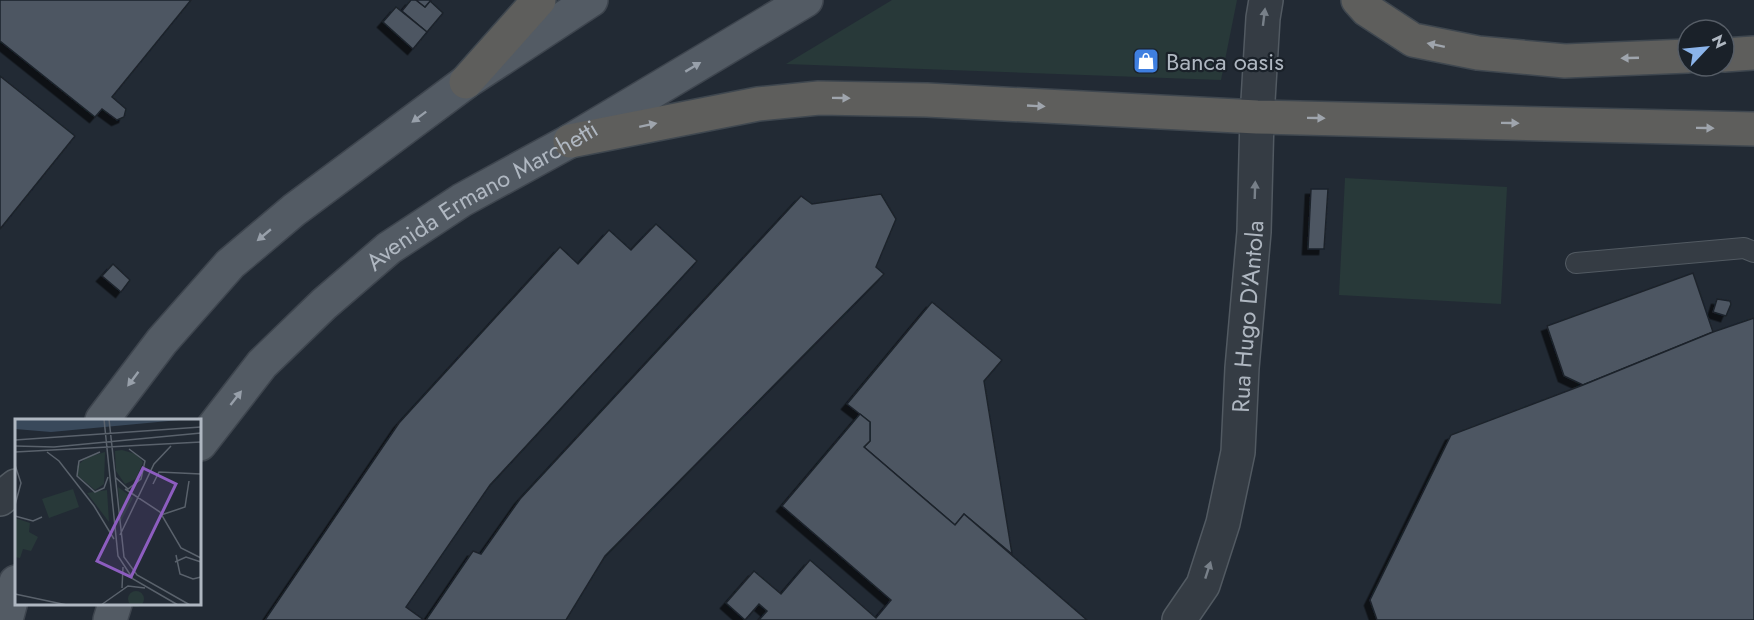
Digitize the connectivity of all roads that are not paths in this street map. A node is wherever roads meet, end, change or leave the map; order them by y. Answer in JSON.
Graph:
{"nodes":[{"id":1,"x":539,"y":0,"type":"edge"},
{"id":2,"x":591,"y":0,"type":"edge"},
{"id":3,"x":806,"y":0,"type":"edge"},
{"id":4,"x":1266,"y":0,"type":"edge"},
{"id":5,"x":1358,"y":0,"type":"edge"},
{"id":6,"x":1754,"y":53,"type":"edge"},
{"id":7,"x":1736,"y":54,"type":"edge"},
{"id":8,"x":1676,"y":56,"type":"edge"},
{"id":9,"x":466,"y":82,"type":"junction"},
{"id":10,"x":1257,"y":117,"type":"junction"},
{"id":11,"x":1754,"y":129,"type":"edge"},
{"id":12,"x":570,"y":141,"type":"junction"},
{"id":13,"x":1754,"y":252,"type":"edge"},
{"id":14,"x":1576,"y":263,"type":"dead end"},
{"id":15,"x":103,"y":419,"type":"edge"},
{"id":16,"x":201,"y":443,"type":"edge"},
{"id":17,"x":15,"y":487,"type":"edge"},
{"id":18,"x":0,"y":499,"type":"edge"},
{"id":19,"x":15,"y":586,"type":"edge"},
{"id":20,"x":114,"y":605,"type":"edge"},
{"id":21,"x":6,"y":620,"type":"edge"},
{"id":22,"x":110,"y":620,"type":"edge"},
{"id":23,"x":1179,"y":620,"type":"edge"}],
"edges":[{"from":1,"to":9,"type":"highway"},
{"from":2,"to":9,"type":"main road"},
{"from":12,"to":3,"type":"main road","name":"Avenida Ermano Marchetti","one_way":true},
{"from":10,"to":4,"type":"street","name":"Rua Hugo D'Antola","one_way":true},
{"from":8,"to":5,"type":"highway","one_way":true},
{"from":6,"to":7,"type":"highway"},
{"from":9,"to":15,"type":"main road","one_way":true},
{"from":10,"to":11,"type":"highway","one_way":true},
{"from":12,"to":10,"type":"highway","one_way":true},
{"from":23,"to":10,"type":"street","name":"Rua Hugo D'Antola","one_way":true},
{"from":16,"to":12,"type":"main road","name":"Avenida Ermano Marchetti","one_way":true},
{"from":13,"to":14,"type":"lane"},
{"from":17,"to":18,"type":"street"},
{"from":19,"to":21,"type":"main road"},
{"from":20,"to":22,"type":"main road"}]}
